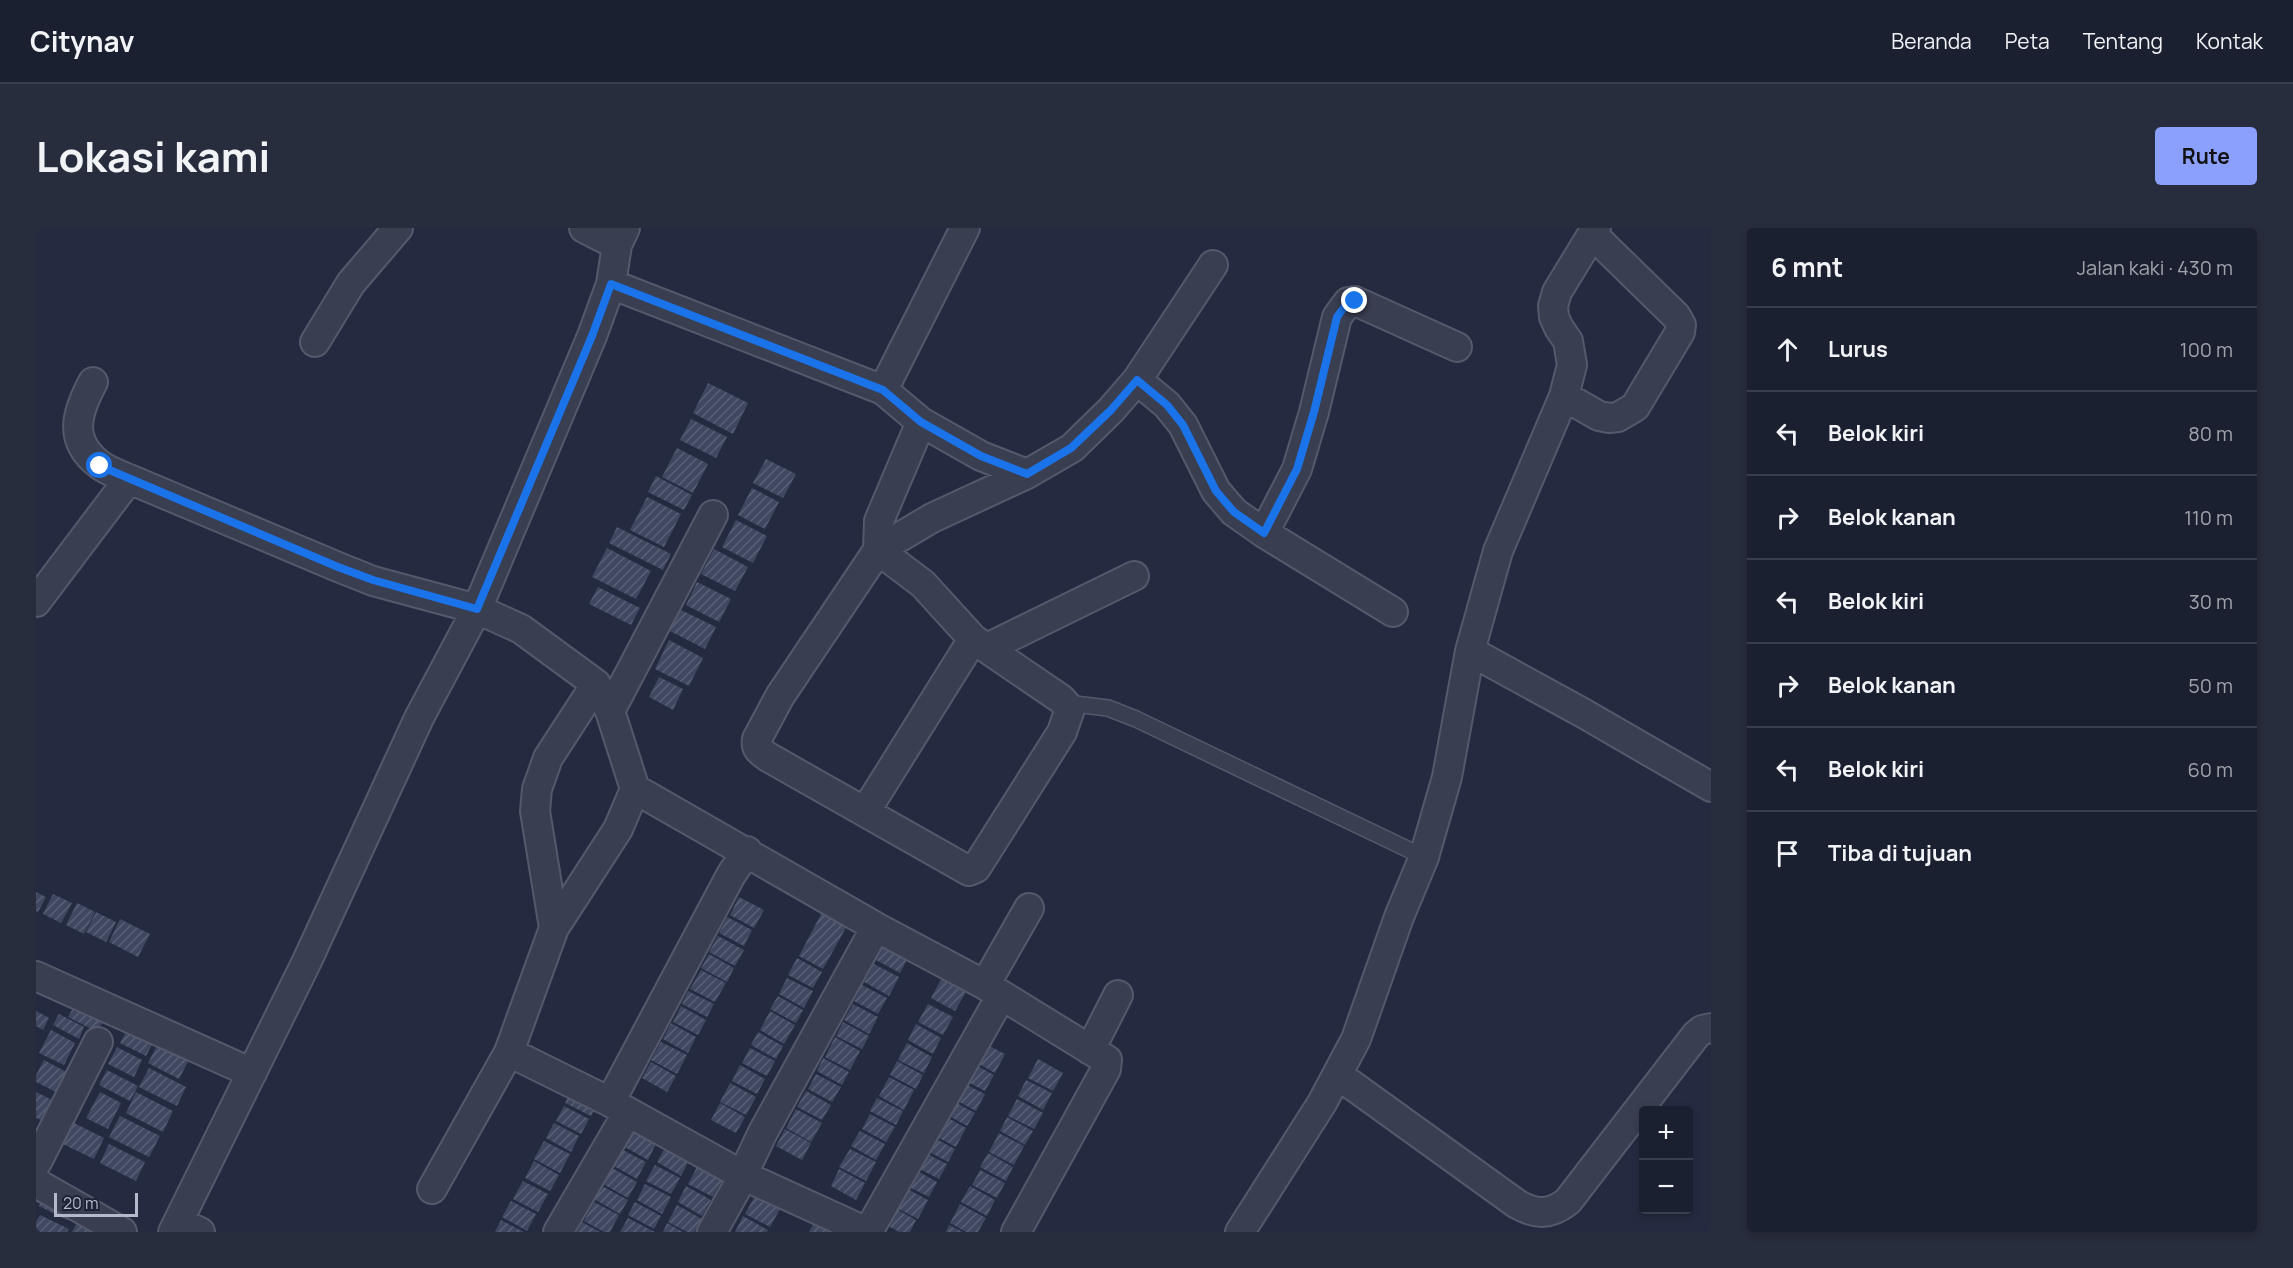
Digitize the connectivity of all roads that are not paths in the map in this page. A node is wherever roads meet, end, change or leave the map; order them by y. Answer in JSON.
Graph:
{"nodes":[{"id":1,"x":398,"y":228,"type":"edge"},
{"id":2,"x":584,"y":228,"type":"edge"},
{"id":3,"x":965,"y":228,"type":"edge"},
{"id":4,"x":1594,"y":231,"type":"edge"},
{"id":5,"x":621,"y":237,"type":"edge"},
{"id":6,"x":1213,"y":265,"type":"dead end"},
{"id":7,"x":611,"y":284,"type":"junction"},
{"id":8,"x":315,"y":342,"type":"dead end"},
{"id":9,"x":1457,"y":347,"type":"dead end"},
{"id":10,"x":1137,"y":380,"type":"junction"},
{"id":11,"x":93,"y":381,"type":"dead end"},
{"id":12,"x":883,"y":390,"type":"junction"},
{"id":13,"x":1564,"y":396,"type":"junction"},
{"id":14,"x":921,"y":422,"type":"junction"},
{"id":15,"x":1027,"y":474,"type":"junction"},
{"id":16,"x":129,"y":479,"type":"junction"},
{"id":17,"x":713,"y":515,"type":"dead end"},
{"id":18,"x":1264,"y":533,"type":"junction"},
{"id":19,"x":878,"y":550,"type":"junction"},
{"id":20,"x":1134,"y":576,"type":"dead end"},
{"id":21,"x":36,"y":602,"type":"edge"},
{"id":22,"x":477,"y":609,"type":"junction"},
{"id":23,"x":1393,"y":612,"type":"dead end"},
{"id":24,"x":980,"y":643,"type":"junction"},
{"id":25,"x":1470,"y":651,"type":"junction"},
{"id":26,"x":596,"y":684,"type":"junction"},
{"id":27,"x":1066,"y":703,"type":"junction"},
{"id":28,"x":610,"y":711,"type":"junction"},
{"id":29,"x":1711,"y":787,"type":"edge"},
{"id":30,"x":635,"y":789,"type":"junction"},
{"id":31,"x":865,"y":812,"type":"junction"},
{"id":32,"x":747,"y":851,"type":"junction"},
{"id":33,"x":1424,"y":857,"type":"junction"},
{"id":34,"x":1029,"y":908,"type":"dead end"},
{"id":35,"x":876,"y":927,"type":"junction"},
{"id":36,"x":554,"y":928,"type":"junction"},
{"id":37,"x":36,"y":976,"type":"edge"},
{"id":38,"x":993,"y":990,"type":"junction"},
{"id":39,"x":1118,"y":995,"type":"dead end"},
{"id":40,"x":1711,"y":1028,"type":"edge"},
{"id":41,"x":98,"y":1042,"type":"dead end"},
{"id":42,"x":1090,"y":1050,"type":"junction"},
{"id":43,"x":509,"y":1052,"type":"junction"},
{"id":44,"x":252,"y":1072,"type":"junction"},
{"id":45,"x":1338,"y":1075,"type":"junction"},
{"id":46,"x":619,"y":1107,"type":"junction"},
{"id":47,"x":36,"y":1164,"type":"edge"},
{"id":48,"x":742,"y":1175,"type":"junction"},
{"id":49,"x":36,"y":1183,"type":"edge"},
{"id":50,"x":432,"y":1189,"type":"dead end"},
{"id":51,"x":183,"y":1229,"type":"edge"},
{"id":52,"x":122,"y":1232,"type":"edge"},
{"id":53,"x":558,"y":1232,"type":"edge"},
{"id":54,"x":712,"y":1232,"type":"edge"},
{"id":55,"x":868,"y":1232,"type":"edge"},
{"id":56,"x":1016,"y":1232,"type":"edge"},
{"id":57,"x":1240,"y":1232,"type":"edge"}],
"edges":[{"from":1,"to":8,"type":"street"},
{"from":2,"to":5,"type":"street"},
{"from":3,"to":12,"type":"street"},
{"from":4,"to":13,"type":"street"},
{"from":4,"to":13,"type":"street"},
{"from":5,"to":7,"type":"street"},
{"from":6,"to":10,"type":"street"},
{"from":7,"to":12,"type":"street"},
{"from":7,"to":22,"type":"street"},
{"from":9,"to":18,"type":"street"},
{"from":10,"to":15,"type":"street"},
{"from":10,"to":18,"type":"street"},
{"from":11,"to":16,"type":"street"},
{"from":12,"to":14,"type":"street"},
{"from":13,"to":25,"type":"street"},
{"from":14,"to":15,"type":"street"},
{"from":14,"to":19,"type":"street"},
{"from":15,"to":19,"type":"street"},
{"from":16,"to":21,"type":"street"},
{"from":16,"to":22,"type":"street"},
{"from":17,"to":28,"type":"street"},
{"from":18,"to":23,"type":"street"},
{"from":19,"to":24,"type":"street"},
{"from":19,"to":31,"type":"street"},
{"from":20,"to":24,"type":"street"},
{"from":22,"to":26,"type":"street"},
{"from":22,"to":44,"type":"street"},
{"from":24,"to":27,"type":"street"},
{"from":24,"to":31,"type":"street"},
{"from":25,"to":29,"type":"street"},
{"from":25,"to":33,"type":"street"},
{"from":26,"to":28,"type":"street"},
{"from":26,"to":36,"type":"street"},
{"from":27,"to":31,"type":"street"},
{"from":27,"to":33,"type":"lane"},
{"from":28,"to":30,"type":"street"},
{"from":30,"to":32,"type":"street"},
{"from":30,"to":36,"type":"street"},
{"from":32,"to":35,"type":"street"},
{"from":32,"to":46,"type":"street"},
{"from":33,"to":45,"type":"street"},
{"from":34,"to":38,"type":"street"},
{"from":35,"to":38,"type":"street"},
{"from":35,"to":48,"type":"street"},
{"from":36,"to":43,"type":"street"},
{"from":37,"to":44,"type":"street"},
{"from":38,"to":42,"type":"street"},
{"from":38,"to":55,"type":"street"},
{"from":39,"to":42,"type":"street"},
{"from":40,"to":45,"type":"street"},
{"from":41,"to":47,"type":"street"},
{"from":42,"to":56,"type":"street"},
{"from":43,"to":46,"type":"street"},
{"from":43,"to":50,"type":"street"},
{"from":44,"to":51,"type":"street"},
{"from":45,"to":57,"type":"street"},
{"from":46,"to":48,"type":"street"},
{"from":46,"to":53,"type":"street"},
{"from":48,"to":54,"type":"street"},
{"from":48,"to":55,"type":"street"},
{"from":49,"to":52,"type":"street"}]}
